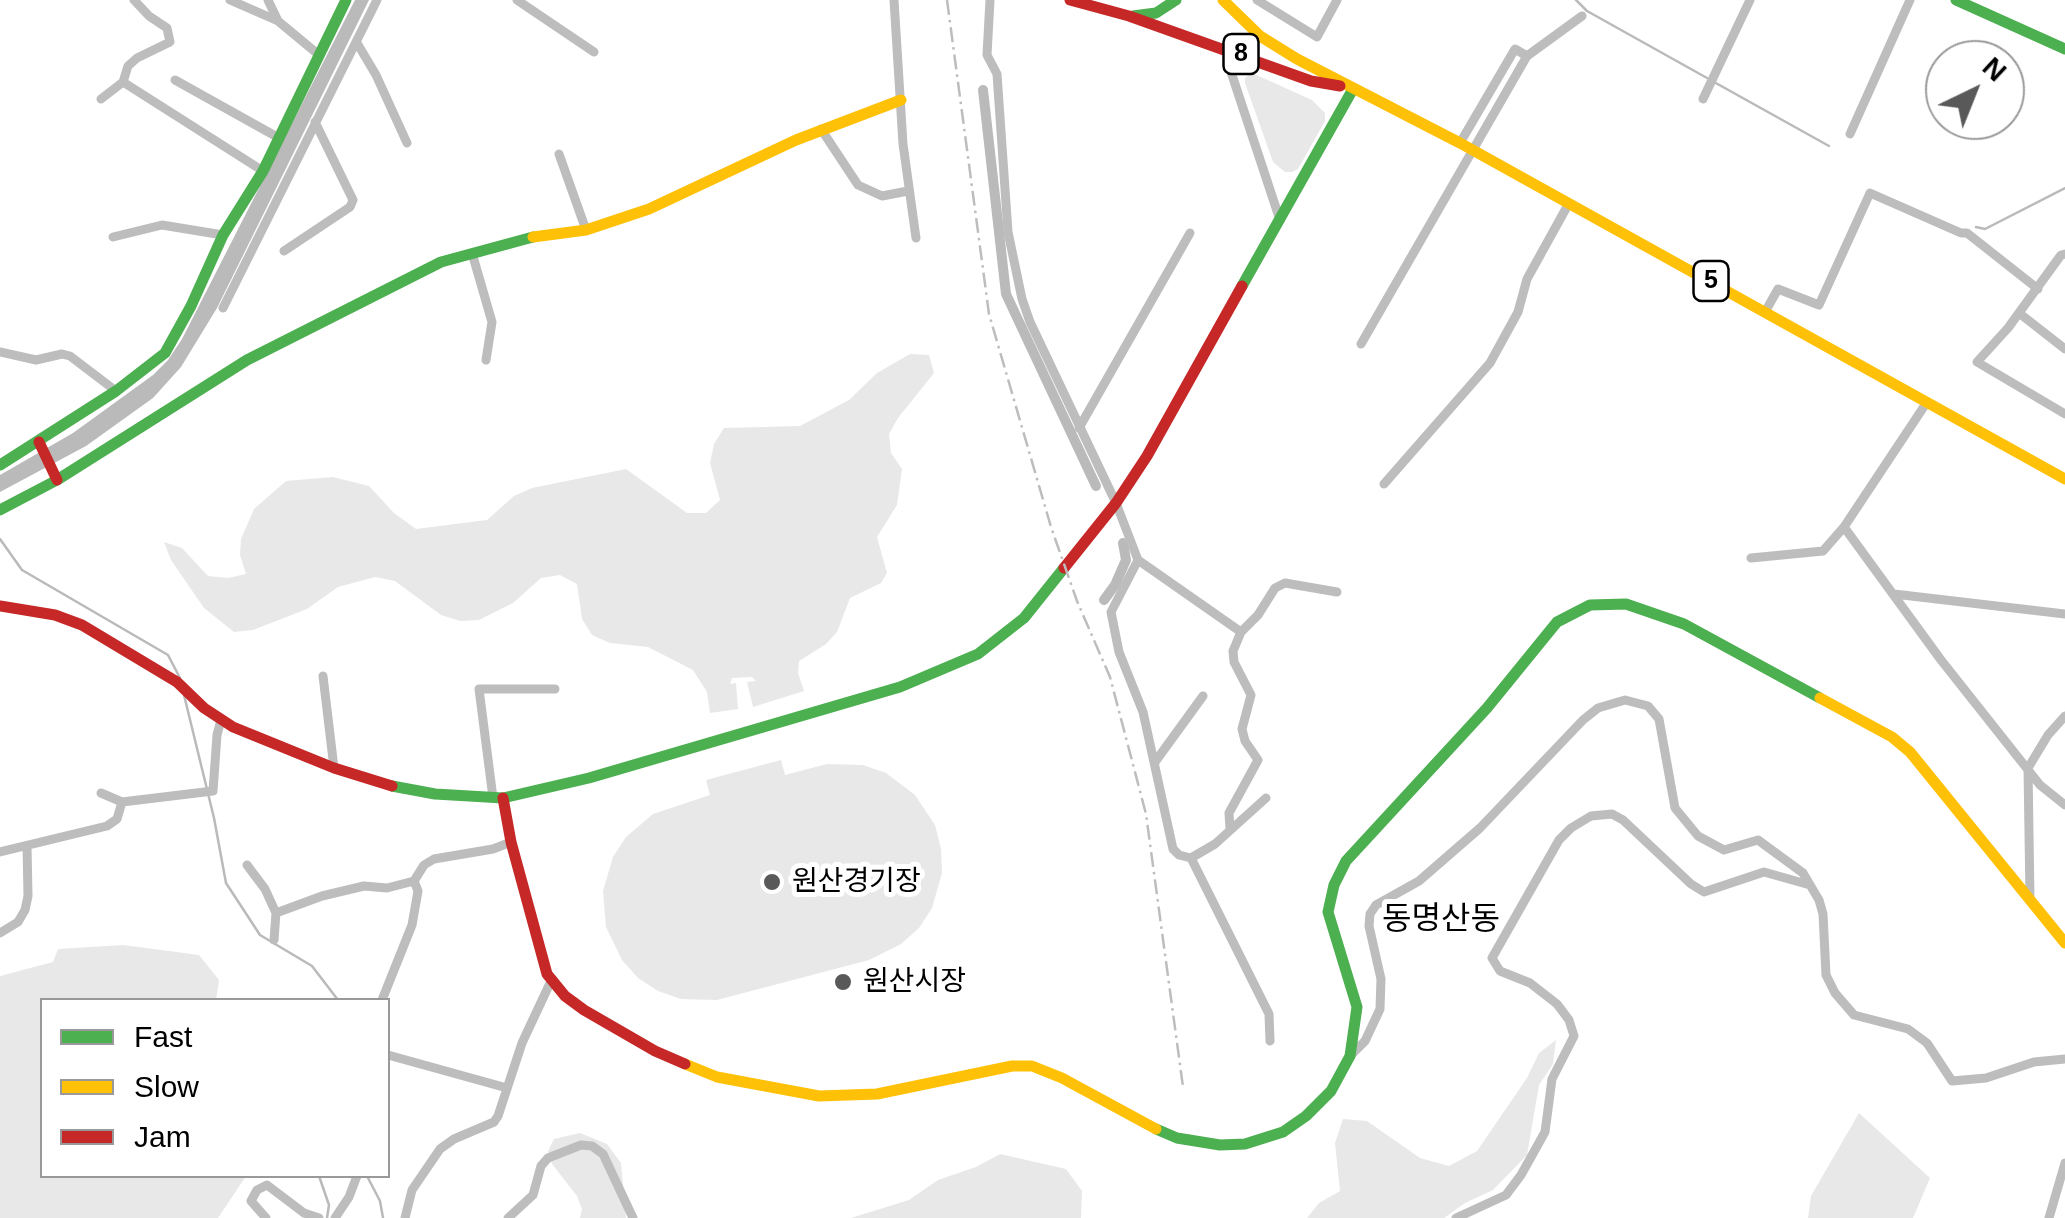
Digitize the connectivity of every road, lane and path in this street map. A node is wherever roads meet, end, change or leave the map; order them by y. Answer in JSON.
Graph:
{"nodes":[{"id":1,"x":134,"y":0,"type":"edge"},
{"id":2,"x":230,"y":0,"type":"edge"},
{"id":3,"x":268,"y":0,"type":"edge"},
{"id":4,"x":346,"y":0,"type":"edge"},
{"id":5,"x":377,"y":0,"type":"edge"},
{"id":6,"x":517,"y":0,"type":"edge"},
{"id":7,"x":894,"y":0,"type":"edge"},
{"id":8,"x":990,"y":0,"type":"edge"},
{"id":9,"x":1070,"y":0,"type":"edge"},
{"id":10,"x":1176,"y":0,"type":"edge"},
{"id":11,"x":1223,"y":0,"type":"edge"},
{"id":12,"x":1257,"y":0,"type":"edge"},
{"id":13,"x":1337,"y":0,"type":"edge"},
{"id":14,"x":1750,"y":0,"type":"edge"},
{"id":15,"x":1910,"y":0,"type":"edge"},
{"id":16,"x":1956,"y":0,"type":"edge"},
{"id":17,"x":1979,"y":4,"type":"edge"},
{"id":18,"x":1129,"y":16,"type":"junction"},
{"id":19,"x":1582,"y":16,"type":"dead end"},
{"id":20,"x":278,"y":20,"type":"junction"},
{"id":21,"x":356,"y":43,"type":"junction"},
{"id":22,"x":2065,"y":49,"type":"edge"},
{"id":23,"x":1230,"y":50,"type":"junction"},
{"id":24,"x":594,"y":52,"type":"dead end"},
{"id":25,"x":319,"y":54,"type":"junction"},
{"id":26,"x":175,"y":80,"type":"dead end"},
{"id":27,"x":123,"y":82,"type":"junction"},
{"id":28,"x":1354,"y":88,"type":"junction"},
{"id":29,"x":101,"y":98,"type":"dead end"},
{"id":30,"x":1703,"y":99,"type":"dead end"},
{"id":31,"x":901,"y":100,"type":"junction"},
{"id":32,"x":316,"y":122,"type":"junction"},
{"id":33,"x":821,"y":129,"type":"junction"},
{"id":34,"x":1850,"y":134,"type":"dead end"},
{"id":35,"x":278,"y":138,"type":"junction"},
{"id":36,"x":407,"y":143,"type":"dead end"},
{"id":37,"x":1465,"y":146,"type":"junction"},
{"id":38,"x":560,"y":154,"type":"dead end"},
{"id":39,"x":263,"y":171,"type":"junction"},
{"id":40,"x":908,"y":192,"type":"junction"},
{"id":41,"x":1569,"y":203,"type":"junction"},
{"id":42,"x":1280,"y":221,"type":"junction"},
{"id":43,"x":586,"y":230,"type":"junction"},
{"id":44,"x":1190,"y":232,"type":"dead end"},
{"id":45,"x":224,"y":235,"type":"junction"},
{"id":46,"x":112,"y":238,"type":"dead end"},
{"id":47,"x":916,"y":238,"type":"dead end"},
{"id":48,"x":284,"y":250,"type":"dead end"},
{"id":49,"x":472,"y":254,"type":"junction"},
{"id":50,"x":2065,"y":254,"type":"edge"},
{"id":51,"x":2038,"y":289,"type":"junction"},
{"id":52,"x":223,"y":308,"type":"dead end"},
{"id":53,"x":1765,"y":312,"type":"junction"},
{"id":54,"x":2020,"y":313,"type":"junction"},
{"id":55,"x":1361,"y":344,"type":"dead end"},
{"id":56,"x":2065,"y":348,"type":"edge"},
{"id":57,"x":0,"y":352,"type":"edge"},
{"id":58,"x":486,"y":360,"type":"dead end"},
{"id":59,"x":116,"y":391,"type":"junction"},
{"id":60,"x":1928,"y":401,"type":"junction"},
{"id":61,"x":2065,"y":414,"type":"edge"},
{"id":62,"x":1078,"y":428,"type":"junction"},
{"id":63,"x":40,"y":443,"type":"junction"},
{"id":64,"x":0,"y":465,"type":"edge"},
{"id":65,"x":56,"y":477,"type":"junction"},
{"id":66,"x":2065,"y":479,"type":"edge"},
{"id":67,"x":1384,"y":484,"type":"dead end"},
{"id":68,"x":1116,"y":503,"type":"junction"},
{"id":69,"x":0,"y":510,"type":"edge"},
{"id":70,"x":1844,"y":527,"type":"junction"},
{"id":71,"x":1751,"y":558,"type":"dead end"},
{"id":72,"x":1138,"y":560,"type":"junction"},
{"id":73,"x":1337,"y":592,"type":"dead end"},
{"id":74,"x":1894,"y":594,"type":"junction"},
{"id":75,"x":0,"y":606,"type":"edge"},
{"id":76,"x":2065,"y":614,"type":"edge"},
{"id":77,"x":1241,"y":632,"type":"junction"},
{"id":78,"x":323,"y":676,"type":"dead end"},
{"id":79,"x":555,"y":688,"type":"dead end"},
{"id":80,"x":1202,"y":696,"type":"dead end"},
{"id":81,"x":2065,"y":716,"type":"edge"},
{"id":82,"x":221,"y":720,"type":"junction"},
{"id":83,"x":1155,"y":762,"type":"junction"},
{"id":84,"x":334,"y":768,"type":"junction"},
{"id":85,"x":2028,"y":768,"type":"junction"},
{"id":86,"x":101,"y":793,"type":"dead end"},
{"id":87,"x":498,"y":798,"type":"junction"},
{"id":88,"x":1266,"y":798,"type":"dead end"},
{"id":89,"x":122,"y":802,"type":"junction"},
{"id":90,"x":2065,"y":805,"type":"edge"},
{"id":91,"x":1230,"y":829,"type":"junction"},
{"id":92,"x":510,"y":842,"type":"junction"},
{"id":93,"x":27,"y":846,"type":"junction"},
{"id":94,"x":0,"y":852,"type":"edge"},
{"id":95,"x":1191,"y":858,"type":"junction"},
{"id":96,"x":247,"y":865,"type":"dead end"},
{"id":97,"x":414,"y":881,"type":"junction"},
{"id":98,"x":1810,"y":884,"type":"junction"},
{"id":99,"x":2030,"y":902,"type":"junction"},
{"id":100,"x":276,"y":913,"type":"junction"},
{"id":101,"x":0,"y":933,"type":"edge"},
{"id":102,"x":274,"y":940,"type":"dead end"},
{"id":103,"x":2065,"y":943,"type":"edge"},
{"id":104,"x":551,"y":981,"type":"junction"},
{"id":105,"x":383,"y":998,"type":"edge"},
{"id":106,"x":1270,"y":1042,"type":"dead end"},
{"id":107,"x":390,"y":1055,"type":"edge"},
{"id":108,"x":1350,"y":1056,"type":"junction"},
{"id":109,"x":2065,"y":1058,"type":"edge"},
{"id":110,"x":507,"y":1088,"type":"junction"},
{"id":111,"x":2065,"y":1163,"type":"edge"},
{"id":112,"x":356,"y":1178,"type":"edge"},
{"id":113,"x":266,"y":1218,"type":"edge"},
{"id":114,"x":319,"y":1218,"type":"edge"},
{"id":115,"x":332,"y":1218,"type":"edge"},
{"id":116,"x":405,"y":1218,"type":"edge"},
{"id":117,"x":508,"y":1218,"type":"edge"},
{"id":118,"x":633,"y":1218,"type":"edge"},
{"id":119,"x":1456,"y":1218,"type":"edge"},
{"id":120,"x":2049,"y":1218,"type":"edge"}],
"edges":[{"from":1,"to":27,"type":"street"},
{"from":2,"to":20,"type":"street"},
{"from":3,"to":20,"type":"street"},
{"from":4,"to":25,"type":"main road"},
{"from":5,"to":21,"type":"street"},
{"from":6,"to":24,"type":"street"},
{"from":7,"to":31,"type":"street"},
{"from":8,"to":62,"type":"street"},
{"from":9,"to":18,"type":"main road","number":"8"},
{"from":10,"to":18,"type":"main road"},
{"from":11,"to":28,"type":"main road"},
{"from":12,"to":13,"type":"street"},
{"from":14,"to":30,"type":"street"},
{"from":15,"to":34,"type":"street"},
{"from":16,"to":17,"type":"main road"},
{"from":17,"to":22,"type":"main road"},
{"from":18,"to":23,"type":"main road","number":"8"},
{"from":19,"to":37,"type":"street"},
{"from":20,"to":25,"type":"street"},
{"from":21,"to":32,"type":"street"},
{"from":21,"to":36,"type":"street"},
{"from":23,"to":28,"type":"main road","number":"8"},
{"from":23,"to":42,"type":"street"},
{"from":25,"to":35,"type":"main road"},
{"from":26,"to":35,"type":"street"},
{"from":27,"to":29,"type":"street"},
{"from":27,"to":39,"type":"street"},
{"from":28,"to":37,"type":"main road","number":"5"},
{"from":28,"to":42,"type":"main road"},
{"from":31,"to":33,"type":"main road"},
{"from":31,"to":40,"type":"street"},
{"from":32,"to":48,"type":"street"},
{"from":32,"to":52,"type":"street"},
{"from":33,"to":40,"type":"street"},
{"from":33,"to":43,"type":"main road"},
{"from":35,"to":39,"type":"main road"},
{"from":37,"to":41,"type":"main road","number":"5"},
{"from":37,"to":55,"type":"street"},
{"from":38,"to":43,"type":"street"},
{"from":39,"to":45,"type":"main road"},
{"from":40,"to":47,"type":"street"},
{"from":41,"to":53,"type":"main road","number":"5"},
{"from":41,"to":67,"type":"street"},
{"from":42,"to":68,"type":"main road"},
{"from":43,"to":49,"type":"main road"},
{"from":44,"to":62,"type":"street"},
{"from":45,"to":46,"type":"street"},
{"from":45,"to":59,"type":"main road"},
{"from":49,"to":58,"type":"street"},
{"from":49,"to":65,"type":"main road"},
{"from":50,"to":51,"type":"street"},
{"from":51,"to":53,"type":"street"},
{"from":51,"to":54,"type":"street"},
{"from":53,"to":60,"type":"main road","number":"5"},
{"from":54,"to":56,"type":"street"},
{"from":54,"to":61,"type":"street"},
{"from":57,"to":59,"type":"street"},
{"from":59,"to":63,"type":"main road"},
{"from":60,"to":66,"type":"main road","number":"5"},
{"from":60,"to":70,"type":"street"},
{"from":62,"to":68,"type":"street"},
{"from":63,"to":64,"type":"main road"},
{"from":63,"to":65,"type":"main road"},
{"from":65,"to":69,"type":"main road"},
{"from":68,"to":72,"type":"street"},
{"from":68,"to":87,"type":"main road"},
{"from":70,"to":71,"type":"street"},
{"from":70,"to":74,"type":"street"},
{"from":72,"to":77,"type":"street"},
{"from":72,"to":83,"type":"street"},
{"from":73,"to":77,"type":"street"},
{"from":74,"to":76,"type":"street"},
{"from":74,"to":85,"type":"street"},
{"from":75,"to":82,"type":"main road"},
{"from":77,"to":91,"type":"street"},
{"from":78,"to":84,"type":"street"},
{"from":79,"to":87,"type":"street"},
{"from":80,"to":83,"type":"street"},
{"from":81,"to":85,"type":"street"},
{"from":82,"to":84,"type":"main road"},
{"from":82,"to":89,"type":"street"},
{"from":83,"to":95,"type":"street"},
{"from":84,"to":87,"type":"main road"},
{"from":85,"to":90,"type":"street"},
{"from":85,"to":99,"type":"street"},
{"from":86,"to":89,"type":"street"},
{"from":87,"to":92,"type":"main road"},
{"from":88,"to":91,"type":"street"},
{"from":89,"to":93,"type":"street"},
{"from":91,"to":95,"type":"street"},
{"from":92,"to":97,"type":"street"},
{"from":92,"to":104,"type":"main road"},
{"from":93,"to":94,"type":"street"},
{"from":93,"to":101,"type":"street"},
{"from":95,"to":106,"type":"street"},
{"from":96,"to":100,"type":"street"},
{"from":97,"to":100,"type":"street"},
{"from":97,"to":105,"type":"street"},
{"from":98,"to":108,"type":"street"},
{"from":98,"to":109,"type":"street"},
{"from":98,"to":119,"type":"street"},
{"from":99,"to":103,"type":"main road"},
{"from":99,"to":108,"type":"main road"},
{"from":100,"to":102,"type":"street"},
{"from":104,"to":108,"type":"main road"},
{"from":104,"to":110,"type":"street"},
{"from":107,"to":110,"type":"street"},
{"from":110,"to":116,"type":"street"},
{"from":111,"to":120,"type":"street"},
{"from":112,"to":115,"type":"street"},
{"from":113,"to":114,"type":"street"},
{"from":117,"to":118,"type":"street"}]}
